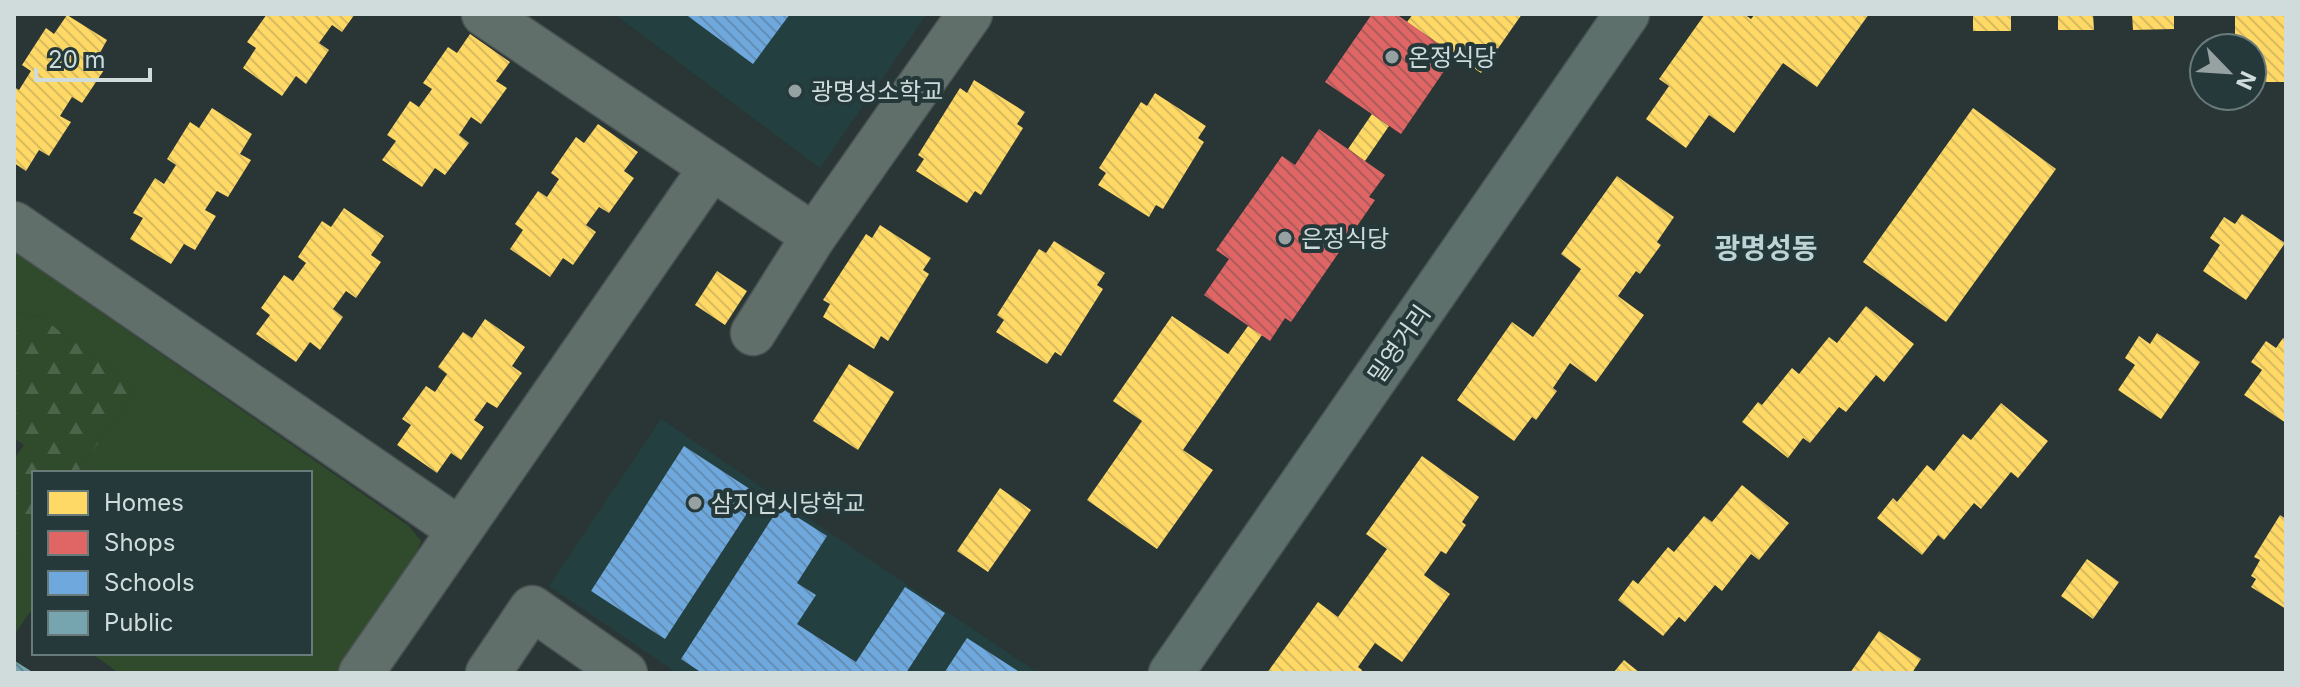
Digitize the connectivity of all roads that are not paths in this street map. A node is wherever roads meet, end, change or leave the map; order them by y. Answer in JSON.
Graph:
{"nodes":[{"id":1,"x":484,"y":14,"type":"edge"},
{"id":2,"x":970,"y":14,"type":"edge"},
{"id":3,"x":1627,"y":14,"type":"edge"},
{"id":4,"x":712,"y":167,"type":"junction"},
{"id":5,"x":14,"y":224,"type":"edge"},
{"id":6,"x":814,"y":236,"type":"junction"},
{"id":7,"x":753,"y":333,"type":"dead end"},
{"id":8,"x":460,"y":530,"type":"junction"},
{"id":9,"x":361,"y":673,"type":"edge"},
{"id":10,"x":488,"y":673,"type":"edge"},
{"id":11,"x":625,"y":673,"type":"edge"},
{"id":12,"x":1171,"y":673,"type":"edge"}],
"edges":[{"from":1,"to":4,"type":"street"},
{"from":2,"to":6,"type":"street"},
{"from":3,"to":12,"type":"main road","name":"밀영거리"},
{"from":4,"to":6,"type":"street"},
{"from":4,"to":8,"type":"street"},
{"from":5,"to":8,"type":"street"},
{"from":6,"to":7,"type":"street"},
{"from":8,"to":9,"type":"street"},
{"from":10,"to":11,"type":"street"}]}
